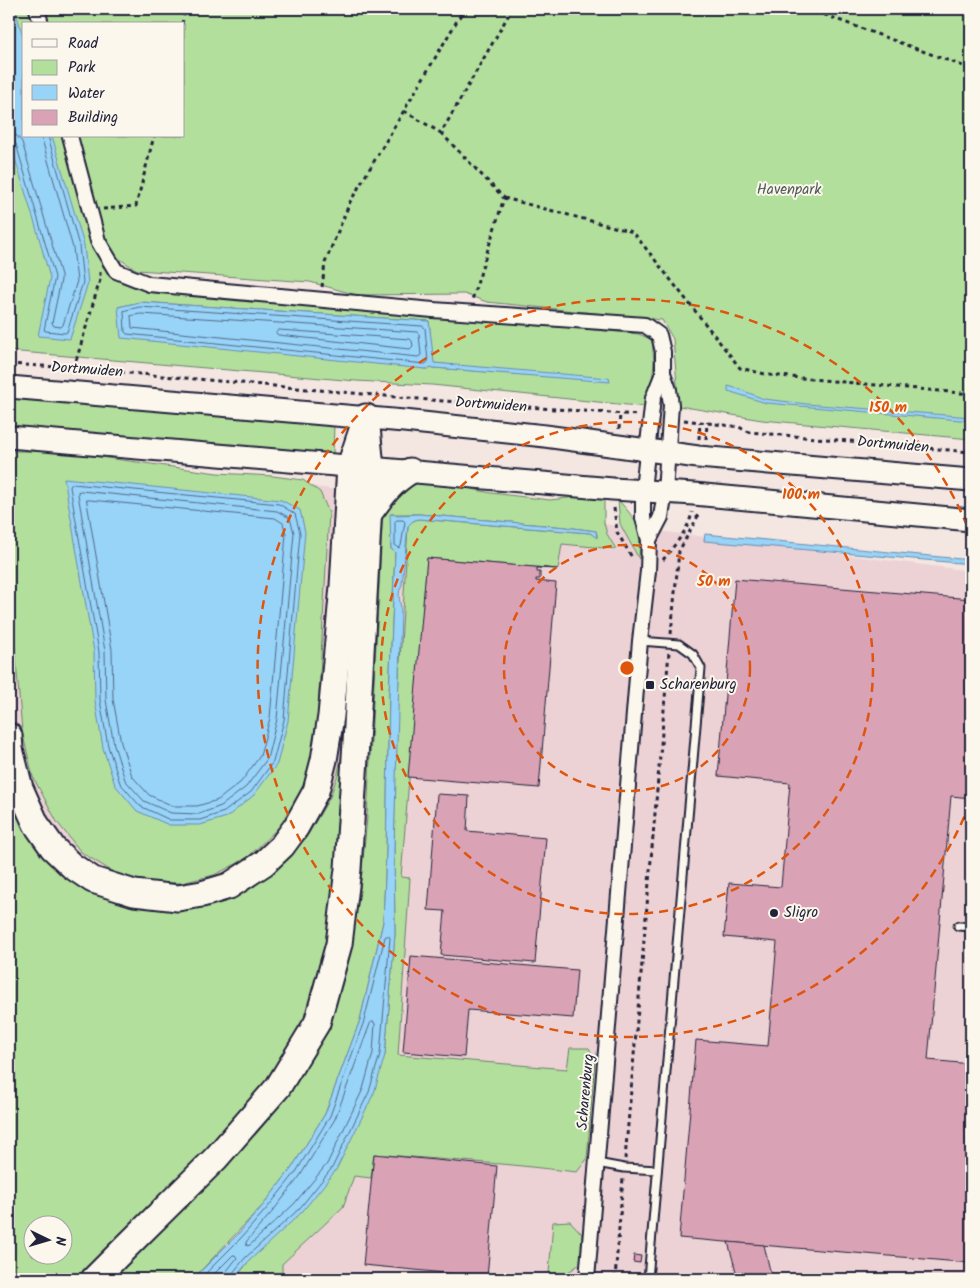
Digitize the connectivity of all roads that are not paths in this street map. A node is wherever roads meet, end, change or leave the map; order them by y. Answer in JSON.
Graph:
{"nodes":[{"id":1,"x":37,"y":9,"type":"edge"},
{"id":2,"x":40,"y":22,"type":"edge"},
{"id":3,"x":71,"y":138,"type":"edge"},
{"id":4,"x":664,"y":374,"type":"junction"},
{"id":5,"x":9,"y":387,"type":"edge"},
{"id":6,"x":366,"y":417,"type":"junction"},
{"id":7,"x":9,"y":437,"type":"edge"},
{"id":8,"x":657,"y":452,"type":"junction"},
{"id":9,"x":361,"y":467,"type":"junction"},
{"id":10,"x":410,"y":471,"type":"junction"},
{"id":11,"x":971,"y":480,"type":"edge"},
{"id":12,"x":643,"y":490,"type":"junction"},
{"id":13,"x":665,"y":492,"type":"junction"},
{"id":14,"x":368,"y":515,"type":"junction"},
{"id":15,"x":971,"y":520,"type":"edge"},
{"id":16,"x":649,"y":540,"type":"junction"},
{"id":17,"x":640,"y":641,"type":"junction"},
{"id":18,"x":9,"y":736,"type":"edge"},
{"id":19,"x":958,"y":926,"type":"dead end"},
{"id":20,"x":971,"y":927,"type":"edge"},
{"id":21,"x":597,"y":1163,"type":"junction"},
{"id":22,"x":657,"y":1170,"type":"junction"},
{"id":23,"x":94,"y":1279,"type":"edge"},
{"id":24,"x":587,"y":1279,"type":"edge"},
{"id":25,"x":648,"y":1279,"type":"edge"}],
"edges":[{"from":1,"to":2,"type":"street"},
{"from":3,"to":4,"type":"street"},
{"from":4,"to":8,"type":"street"},
{"from":4,"to":8,"type":"street"},
{"from":5,"to":6,"type":"main road","name":"Dortmuiden"},
{"from":6,"to":8,"type":"main road","name":"Dortmuiden"},
{"from":6,"to":9,"type":"highway"},
{"from":7,"to":9,"type":"main road"},
{"from":8,"to":11,"type":"main road","name":"Dortmuiden"},
{"from":8,"to":12,"type":"street","name":"Scharenburg"},
{"from":8,"to":13,"type":"street"},
{"from":9,"to":10,"type":"main road"},
{"from":9,"to":14,"type":"highway"},
{"from":9,"to":18,"type":"highway"},
{"from":10,"to":12,"type":"main road"},
{"from":10,"to":14,"type":"highway"},
{"from":12,"to":13,"type":"main road"},
{"from":12,"to":16,"type":"street","name":"Scharenburg"},
{"from":13,"to":15,"type":"main road"},
{"from":13,"to":16,"type":"street"},
{"from":14,"to":23,"type":"highway"},
{"from":16,"to":17,"type":"street","name":"Scharenburg"},
{"from":17,"to":21,"type":"street","name":"Scharenburg"},
{"from":17,"to":22,"type":"lane"},
{"from":19,"to":20,"type":"lane"},
{"from":21,"to":22,"type":"lane"},
{"from":21,"to":24,"type":"street","name":"Scharenburg"},
{"from":22,"to":25,"type":"lane"}]}
